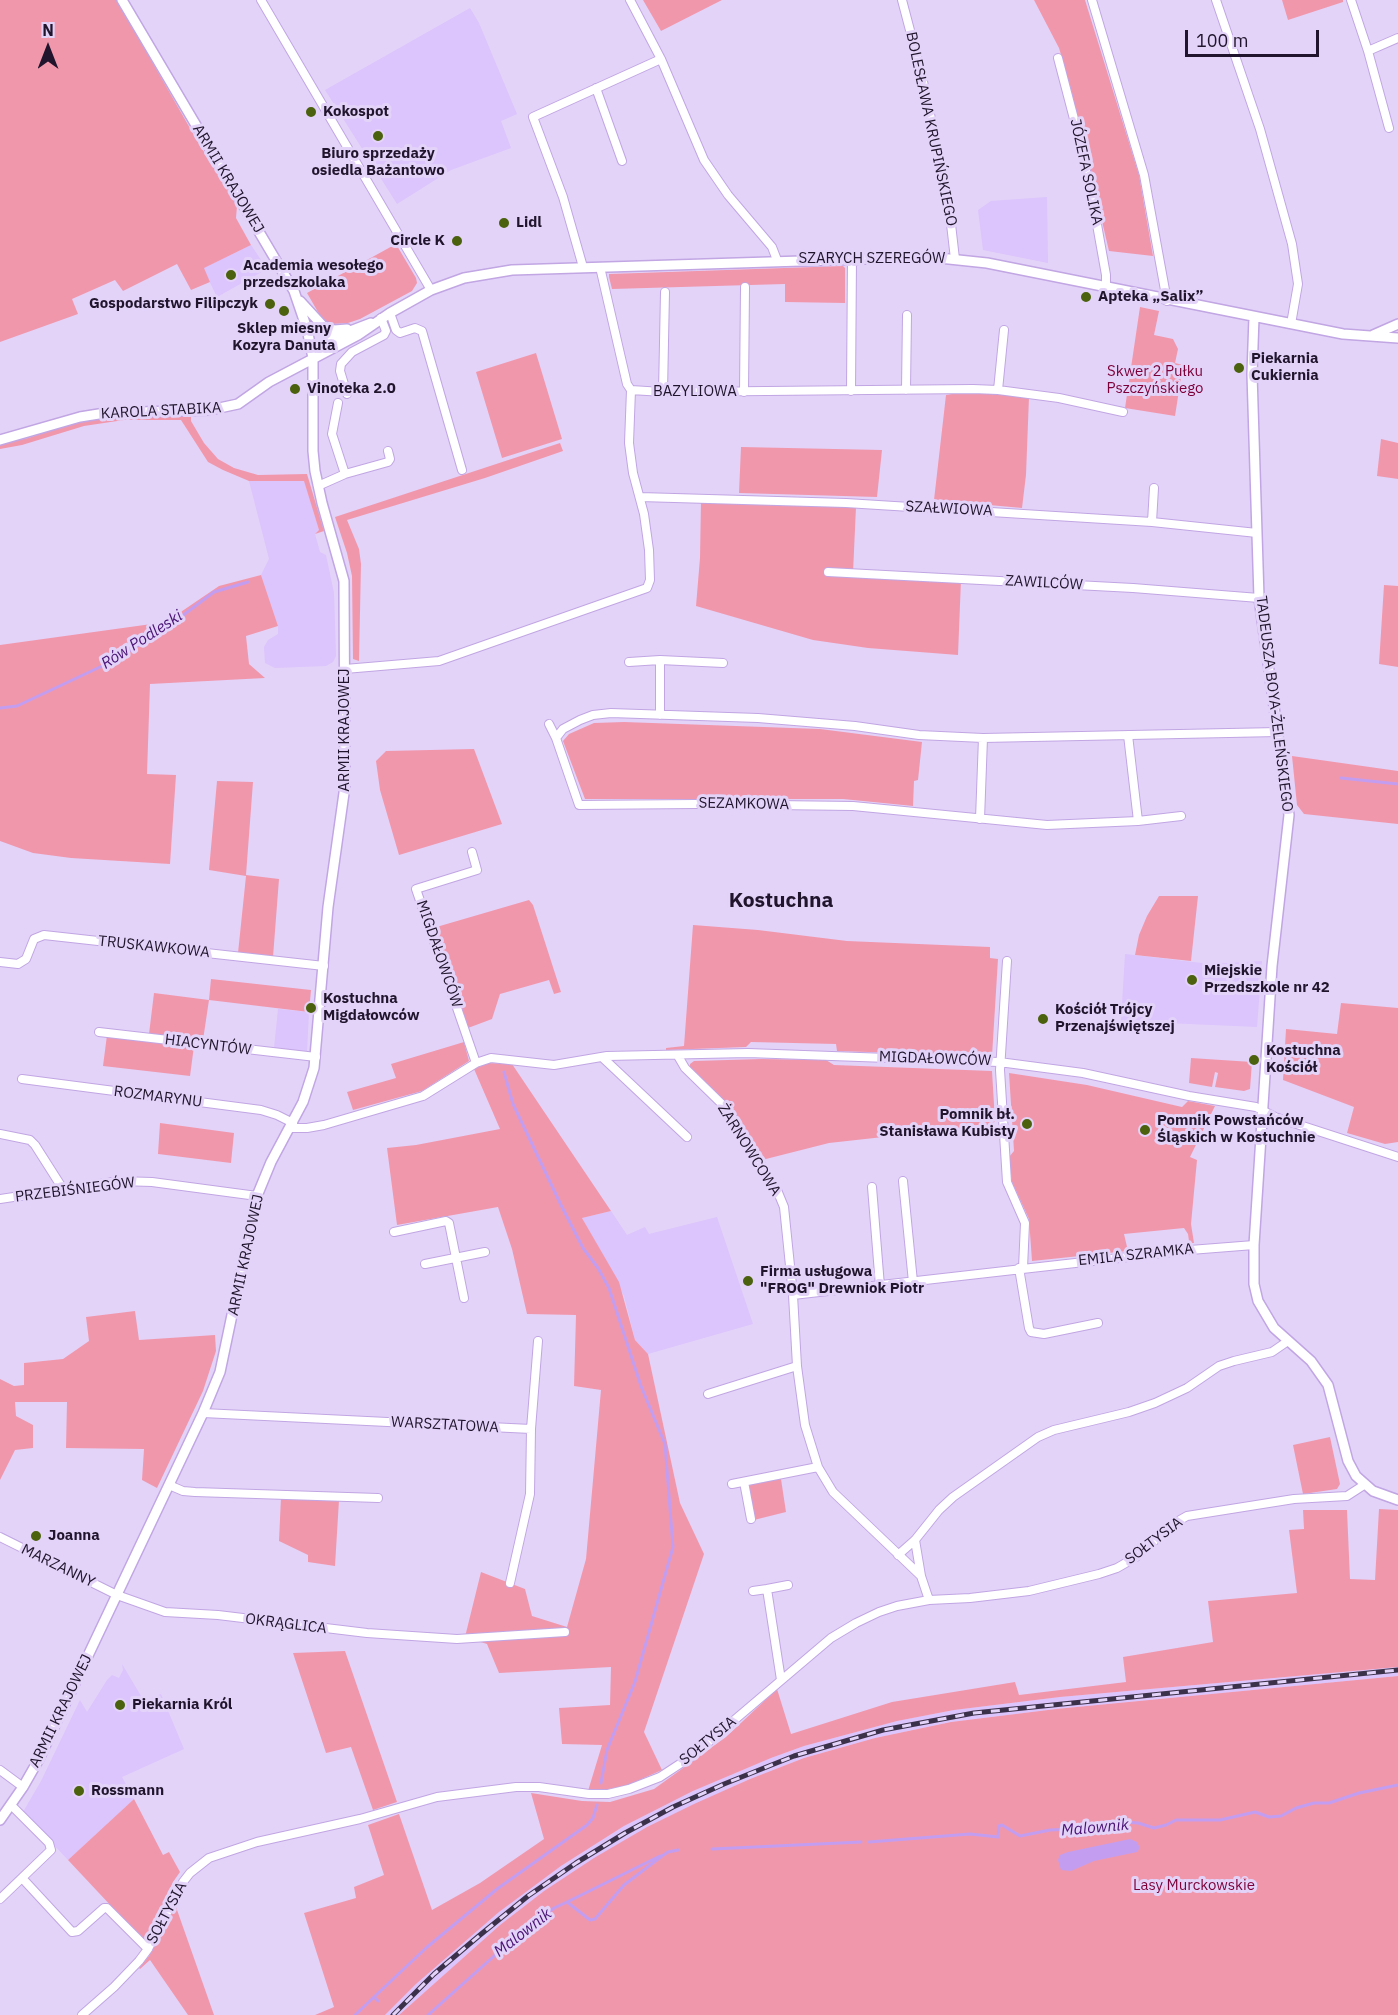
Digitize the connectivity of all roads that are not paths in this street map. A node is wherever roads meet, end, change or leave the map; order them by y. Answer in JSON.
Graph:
{"nodes":[{"id":1,"x":122,"y":0,"type":"edge"},
{"id":2,"x":261,"y":0,"type":"edge"},
{"id":3,"x":630,"y":0,"type":"edge"},
{"id":4,"x":902,"y":0,"type":"edge"},
{"id":5,"x":1092,"y":0,"type":"edge"},
{"id":6,"x":1216,"y":0,"type":"edge"},
{"id":7,"x":1351,"y":0,"type":"edge"},
{"id":8,"x":1398,"y":38,"type":"edge"},
{"id":9,"x":1368,"y":51,"type":"junction"},
{"id":10,"x":1058,"y":58,"type":"dead end"},
{"id":11,"x":661,"y":59,"type":"junction"},
{"id":12,"x":596,"y":88,"type":"junction"},
{"id":13,"x":1389,"y":128,"type":"dead end"},
{"id":14,"x":622,"y":161,"type":"dead end"},
{"id":15,"x":852,"y":258,"type":"junction"},
{"id":16,"x":955,"y":259,"type":"junction"},
{"id":17,"x":777,"y":260,"type":"junction"},
{"id":18,"x":583,"y":267,"type":"junction"},
{"id":19,"x":600,"y":267,"type":"junction"},
{"id":20,"x":745,"y":287,"type":"dead end"},
{"id":21,"x":1106,"y":288,"type":"junction"},
{"id":22,"x":431,"y":290,"type":"junction"},
{"id":23,"x":665,"y":292,"type":"dead end"},
{"id":24,"x":298,"y":299,"type":"junction"},
{"id":25,"x":1167,"y":301,"type":"junction"},
{"id":26,"x":390,"y":313,"type":"junction"},
{"id":27,"x":907,"y":315,"type":"dead end"},
{"id":28,"x":1254,"y":317,"type":"junction"},
{"id":29,"x":379,"y":319,"type":"junction"},
{"id":30,"x":1291,"y":324,"type":"junction"},
{"id":31,"x":1398,"y":327,"type":"edge"},
{"id":32,"x":352,"y":328,"type":"junction"},
{"id":33,"x":1004,"y":330,"type":"dead end"},
{"id":34,"x":1369,"y":336,"type":"junction"},
{"id":35,"x":1398,"y":338,"type":"edge"},
{"id":36,"x":312,"y":358,"type":"junction"},
{"id":37,"x":631,"y":390,"type":"junction"},
{"id":38,"x":906,"y":390,"type":"junction"},
{"id":39,"x":998,"y":390,"type":"junction"},
{"id":40,"x":851,"y":391,"type":"junction"},
{"id":41,"x":663,"y":392,"type":"junction"},
{"id":42,"x":744,"y":392,"type":"junction"},
{"id":43,"x":347,"y":394,"type":"dead end"},
{"id":44,"x":338,"y":403,"type":"dead end"},
{"id":45,"x":1123,"y":412,"type":"dead end"},
{"id":46,"x":0,"y":440,"type":"edge"},
{"id":47,"x":388,"y":451,"type":"dead end"},
{"id":48,"x":462,"y":470,"type":"dead end"},
{"id":49,"x":345,"y":474,"type":"junction"},
{"id":50,"x":318,"y":486,"type":"junction"},
{"id":51,"x":1154,"y":488,"type":"dead end"},
{"id":52,"x":640,"y":497,"type":"junction"},
{"id":53,"x":1152,"y":522,"type":"junction"},
{"id":54,"x":1257,"y":533,"type":"junction"},
{"id":55,"x":828,"y":572,"type":"dead end"},
{"id":56,"x":1259,"y":598,"type":"junction"},
{"id":57,"x":660,"y":660,"type":"junction"},
{"id":58,"x":629,"y":662,"type":"dead end"},
{"id":59,"x":723,"y":663,"type":"dead end"},
{"id":60,"x":345,"y":669,"type":"junction"},
{"id":61,"x":660,"y":716,"type":"junction"},
{"id":62,"x":549,"y":724,"type":"dead end"},
{"id":63,"x":1278,"y":732,"type":"junction"},
{"id":64,"x":1128,"y":735,"type":"junction"},
{"id":65,"x":555,"y":738,"type":"junction"},
{"id":66,"x":983,"y":738,"type":"junction"},
{"id":67,"x":1181,"y":816,"type":"dead end"},
{"id":68,"x":980,"y":819,"type":"junction"},
{"id":69,"x":1138,"y":821,"type":"junction"},
{"id":70,"x":472,"y":852,"type":"dead end"},
{"id":71,"x":1007,"y":961,"type":"dead end"},
{"id":72,"x":0,"y":962,"type":"edge"},
{"id":73,"x":324,"y":966,"type":"junction"},
{"id":74,"x":99,"y":1032,"type":"dead end"},
{"id":75,"x":678,"y":1056,"type":"junction"},
{"id":76,"x":316,"y":1057,"type":"junction"},
{"id":77,"x":602,"y":1057,"type":"junction"},
{"id":78,"x":999,"y":1062,"type":"junction"},
{"id":79,"x":476,"y":1063,"type":"junction"},
{"id":80,"x":22,"y":1078,"type":"dead end"},
{"id":81,"x":1263,"y":1110,"type":"junction"},
{"id":82,"x":291,"y":1125,"type":"junction"},
{"id":83,"x":0,"y":1134,"type":"edge"},
{"id":84,"x":687,"y":1137,"type":"dead end"},
{"id":85,"x":1398,"y":1157,"type":"edge"},
{"id":86,"x":903,"y":1181,"type":"dead end"},
{"id":87,"x":872,"y":1187,"type":"dead end"},
{"id":88,"x":63,"y":1189,"type":"junction"},
{"id":89,"x":258,"y":1196,"type":"junction"},
{"id":90,"x":0,"y":1199,"type":"edge"},
{"id":91,"x":394,"y":1232,"type":"dead end"},
{"id":92,"x":1254,"y":1245,"type":"junction"},
{"id":93,"x":485,"y":1252,"type":"dead end"},
{"id":94,"x":456,"y":1258,"type":"junction"},
{"id":95,"x":425,"y":1264,"type":"dead end"},
{"id":96,"x":1021,"y":1268,"type":"junction"},
{"id":97,"x":913,"y":1282,"type":"junction"},
{"id":98,"x":880,"y":1286,"type":"junction"},
{"id":99,"x":793,"y":1295,"type":"junction"},
{"id":100,"x":464,"y":1298,"type":"dead end"},
{"id":101,"x":1098,"y":1323,"type":"dead end"},
{"id":102,"x":538,"y":1341,"type":"dead end"},
{"id":103,"x":1288,"y":1341,"type":"junction"},
{"id":104,"x":797,"y":1366,"type":"junction"},
{"id":105,"x":708,"y":1394,"type":"dead end"},
{"id":106,"x":203,"y":1413,"type":"junction"},
{"id":107,"x":531,"y":1429,"type":"junction"},
{"id":108,"x":818,"y":1467,"type":"junction"},
{"id":109,"x":744,"y":1482,"type":"junction"},
{"id":110,"x":732,"y":1484,"type":"dead end"},
{"id":111,"x":169,"y":1485,"type":"junction"},
{"id":112,"x":1364,"y":1485,"type":"junction"},
{"id":113,"x":378,"y":1498,"type":"dead end"},
{"id":114,"x":1398,"y":1500,"type":"edge"},
{"id":115,"x":751,"y":1520,"type":"dead end"},
{"id":116,"x":0,"y":1537,"type":"edge"},
{"id":117,"x":915,"y":1540,"type":"junction"},
{"id":118,"x":898,"y":1555,"type":"junction"},
{"id":119,"x":921,"y":1576,"type":"junction"},
{"id":120,"x":510,"y":1583,"type":"dead end"},
{"id":121,"x":788,"y":1585,"type":"dead end"},
{"id":122,"x":767,"y":1589,"type":"junction"},
{"id":123,"x":753,"y":1591,"type":"dead end"},
{"id":124,"x":117,"y":1595,"type":"junction"},
{"id":125,"x":929,"y":1600,"type":"junction"},
{"id":126,"x":565,"y":1632,"type":"dead end"},
{"id":127,"x":781,"y":1680,"type":"junction"},
{"id":128,"x":0,"y":1770,"type":"edge"},
{"id":129,"x":23,"y":1787,"type":"junction"},
{"id":130,"x":11,"y":1805,"type":"junction"},
{"id":131,"x":0,"y":1820,"type":"edge"},
{"id":132,"x":22,"y":1878,"type":"junction"},
{"id":133,"x":0,"y":1899,"type":"edge"},
{"id":134,"x":148,"y":1949,"type":"junction"},
{"id":135,"x":82,"y":2015,"type":"edge"}],
"edges":[{"from":1,"to":24,"type":"street","name":"ARMII KRAJOWEJ"},
{"from":2,"to":22,"type":"street"},
{"from":3,"to":11,"type":"street"},
{"from":4,"to":16,"type":"street","name":"BOLESŁAWA KRUPIŃSKIEGO"},
{"from":5,"to":25,"type":"street"},
{"from":6,"to":30,"type":"street"},
{"from":7,"to":9,"type":"street"},
{"from":8,"to":9,"type":"street"},
{"from":9,"to":13,"type":"street"},
{"from":10,"to":21,"type":"street","name":"JÓZEFA SOLIKA"},
{"from":11,"to":12,"type":"street"},
{"from":11,"to":17,"type":"street"},
{"from":12,"to":14,"type":"street"},
{"from":12,"to":18,"type":"street"},
{"from":15,"to":16,"type":"street","name":"SZARYCH SZEREGÓW"},
{"from":15,"to":17,"type":"street","name":"SZARYCH SZEREGÓW"},
{"from":15,"to":40,"type":"street"},
{"from":16,"to":21,"type":"street","name":"SZARYCH SZEREGÓW"},
{"from":17,"to":19,"type":"street","name":"SZARYCH SZEREGÓW"},
{"from":18,"to":19,"type":"street","name":"SZARYCH SZEREGÓW"},
{"from":18,"to":22,"type":"street","name":"SZARYCH SZEREGÓW"},
{"from":19,"to":37,"type":"street","name":"BAZYLIOWA"},
{"from":20,"to":42,"type":"street"},
{"from":21,"to":25,"type":"street","name":"SZARYCH SZEREGÓW"},
{"from":22,"to":26,"type":"street","name":"SZARYCH SZEREGÓW"},
{"from":23,"to":41,"type":"street"},
{"from":24,"to":32,"type":"street","name":"SZARYCH SZEREGÓW"},
{"from":24,"to":36,"type":"street","name":"ARMII KRAJOWEJ"},
{"from":25,"to":28,"type":"street","name":"SZARYCH SZEREGÓW"},
{"from":26,"to":29,"type":"street","name":"SZARYCH SZEREGÓW"},
{"from":26,"to":48,"type":"street"},
{"from":27,"to":38,"type":"street"},
{"from":28,"to":30,"type":"street","name":"SZARYCH SZEREGÓW"},
{"from":28,"to":54,"type":"street","name":"TADEUSZA BOYA-ŻELEŃSKIEGO"},
{"from":29,"to":32,"type":"street","name":"SZARYCH SZEREGÓW"},
{"from":29,"to":36,"type":"street","name":"SZARYCH SZEREGÓW"},
{"from":29,"to":43,"type":"street"},
{"from":30,"to":34,"type":"street","name":"SZARYCH SZEREGÓW"},
{"from":31,"to":34,"type":"street","name":"SZARYCH SZEREGÓW"},
{"from":32,"to":36,"type":"street","name":"SZARYCH SZEREGÓW"},
{"from":33,"to":39,"type":"street"},
{"from":34,"to":35,"type":"street","name":"SZARYCH SZEREGÓW"},
{"from":36,"to":46,"type":"street","name":"KAROLA STABIKA"},
{"from":36,"to":50,"type":"street","name":"ARMII KRAJOWEJ"},
{"from":37,"to":41,"type":"street","name":"BAZYLIOWA"},
{"from":37,"to":52,"type":"street"},
{"from":38,"to":39,"type":"street","name":"BAZYLIOWA"},
{"from":38,"to":40,"type":"street","name":"BAZYLIOWA"},
{"from":39,"to":45,"type":"street","name":"BAZYLIOWA"},
{"from":40,"to":42,"type":"street","name":"BAZYLIOWA"},
{"from":41,"to":42,"type":"street","name":"BAZYLIOWA"},
{"from":44,"to":49,"type":"street"},
{"from":47,"to":49,"type":"street"},
{"from":49,"to":50,"type":"street"},
{"from":50,"to":60,"type":"street","name":"ARMII KRAJOWEJ"},
{"from":51,"to":53,"type":"street"},
{"from":52,"to":53,"type":"street","name":"SZAŁWIOWA"},
{"from":52,"to":60,"type":"street"},
{"from":53,"to":54,"type":"street","name":"SZAŁWIOWA"},
{"from":54,"to":56,"type":"street","name":"TADEUSZA BOYA-ŻELEŃSKIEGO"},
{"from":55,"to":56,"type":"street","name":"ZAWILCÓW"},
{"from":56,"to":63,"type":"street","name":"TADEUSZA BOYA-ŻELEŃSKIEGO"},
{"from":57,"to":58,"type":"street"},
{"from":57,"to":59,"type":"street"},
{"from":57,"to":61,"type":"street"},
{"from":60,"to":73,"type":"street","name":"ARMII KRAJOWEJ"},
{"from":61,"to":65,"type":"street"},
{"from":61,"to":66,"type":"street"},
{"from":62,"to":65,"type":"street","name":"SEZAMKOWA"},
{"from":63,"to":64,"type":"street"},
{"from":63,"to":81,"type":"street","name":"TADEUSZA BOYA-ŻELEŃSKIEGO"},
{"from":64,"to":66,"type":"street"},
{"from":64,"to":69,"type":"street"},
{"from":65,"to":68,"type":"street","name":"SEZAMKOWA"},
{"from":66,"to":68,"type":"street"},
{"from":67,"to":69,"type":"street","name":"SEZAMKOWA"},
{"from":68,"to":69,"type":"street","name":"SEZAMKOWA"},
{"from":70,"to":79,"type":"street","name":"MIGDAŁOWCÓW"},
{"from":71,"to":78,"type":"street"},
{"from":72,"to":73,"type":"street","name":"TRUSKAWKOWA"},
{"from":73,"to":76,"type":"street","name":"ARMII KRAJOWEJ"},
{"from":74,"to":76,"type":"street","name":"HIACYNTÓW"},
{"from":75,"to":77,"type":"street","name":"MIGDAŁOWCÓW"},
{"from":75,"to":78,"type":"street","name":"MIGDAŁOWCÓW"},
{"from":75,"to":99,"type":"street","name":"ŻARNOWCOWA"},
{"from":76,"to":82,"type":"street","name":"ARMII KRAJOWEJ"},
{"from":77,"to":79,"type":"street","name":"MIGDAŁOWCÓW"},
{"from":77,"to":84,"type":"street"},
{"from":78,"to":81,"type":"street","name":"MIGDAŁOWCÓW"},
{"from":78,"to":96,"type":"street"},
{"from":79,"to":82,"type":"street","name":"MIGDAŁOWCÓW"},
{"from":80,"to":82,"type":"street","name":"ROZMARYNU"},
{"from":81,"to":85,"type":"street","name":"MIGDAŁOWCÓW"},
{"from":81,"to":92,"type":"street","name":"TADEUSZA BOYA-ŻELEŃSKIEGO"},
{"from":82,"to":89,"type":"street","name":"ARMII KRAJOWEJ"},
{"from":83,"to":88,"type":"street"},
{"from":86,"to":97,"type":"street"},
{"from":87,"to":98,"type":"street"},
{"from":88,"to":89,"type":"street","name":"PRZEBIŚNIEGÓW"},
{"from":88,"to":90,"type":"street","name":"PRZEBIŚNIEGÓW"},
{"from":89,"to":106,"type":"street","name":"ARMII KRAJOWEJ"},
{"from":91,"to":94,"type":"street"},
{"from":92,"to":96,"type":"street","name":"EMILA SZRAMKA"},
{"from":92,"to":103,"type":"street","name":"TADEUSZA BOYA-ŻELEŃSKIEGO"},
{"from":93,"to":94,"type":"street"},
{"from":94,"to":95,"type":"street"},
{"from":94,"to":100,"type":"street"},
{"from":96,"to":97,"type":"street","name":"EMILA SZRAMKA"},
{"from":96,"to":101,"type":"street"},
{"from":97,"to":98,"type":"street","name":"EMILA SZRAMKA"},
{"from":98,"to":99,"type":"street","name":"EMILA SZRAMKA"},
{"from":99,"to":104,"type":"street","name":"ŻARNOWCOWA"},
{"from":102,"to":107,"type":"street"},
{"from":103,"to":112,"type":"street","name":"TADEUSZA BOYA-ŻELEŃSKIEGO"},
{"from":103,"to":117,"type":"street"},
{"from":104,"to":105,"type":"street"},
{"from":104,"to":108,"type":"street","name":"ŻARNOWCOWA"},
{"from":106,"to":107,"type":"street","name":"WARSZTATOWA"},
{"from":106,"to":111,"type":"street","name":"ARMII KRAJOWEJ"},
{"from":107,"to":120,"type":"street"},
{"from":108,"to":109,"type":"street"},
{"from":108,"to":118,"type":"street","name":"ŻARNOWCOWA"},
{"from":109,"to":110,"type":"street"},
{"from":109,"to":115,"type":"street"},
{"from":111,"to":113,"type":"street"},
{"from":111,"to":124,"type":"street","name":"ARMII KRAJOWEJ"},
{"from":112,"to":114,"type":"street"},
{"from":112,"to":125,"type":"street","name":"SOŁTYSIA"},
{"from":116,"to":124,"type":"street","name":"MARZANNY"},
{"from":117,"to":118,"type":"street"},
{"from":117,"to":119,"type":"street"},
{"from":118,"to":119,"type":"street","name":"ŻARNOWCOWA"},
{"from":119,"to":125,"type":"street","name":"ŻARNOWCOWA"},
{"from":121,"to":122,"type":"street"},
{"from":122,"to":123,"type":"street"},
{"from":122,"to":127,"type":"street"},
{"from":124,"to":126,"type":"street","name":"OKRĄGLICA"},
{"from":124,"to":129,"type":"street","name":"ARMII KRAJOWEJ"},
{"from":125,"to":127,"type":"street","name":"SOŁTYSIA"},
{"from":127,"to":134,"type":"street","name":"SOŁTYSIA"},
{"from":128,"to":129,"type":"street"},
{"from":129,"to":130,"type":"street","name":"ARMII KRAJOWEJ"},
{"from":130,"to":131,"type":"street","name":"ARMII KRAJOWEJ"},
{"from":130,"to":132,"type":"street"},
{"from":132,"to":133,"type":"street"},
{"from":132,"to":134,"type":"street"},
{"from":134,"to":135,"type":"street","name":"SOŁTYSIA"}]}
